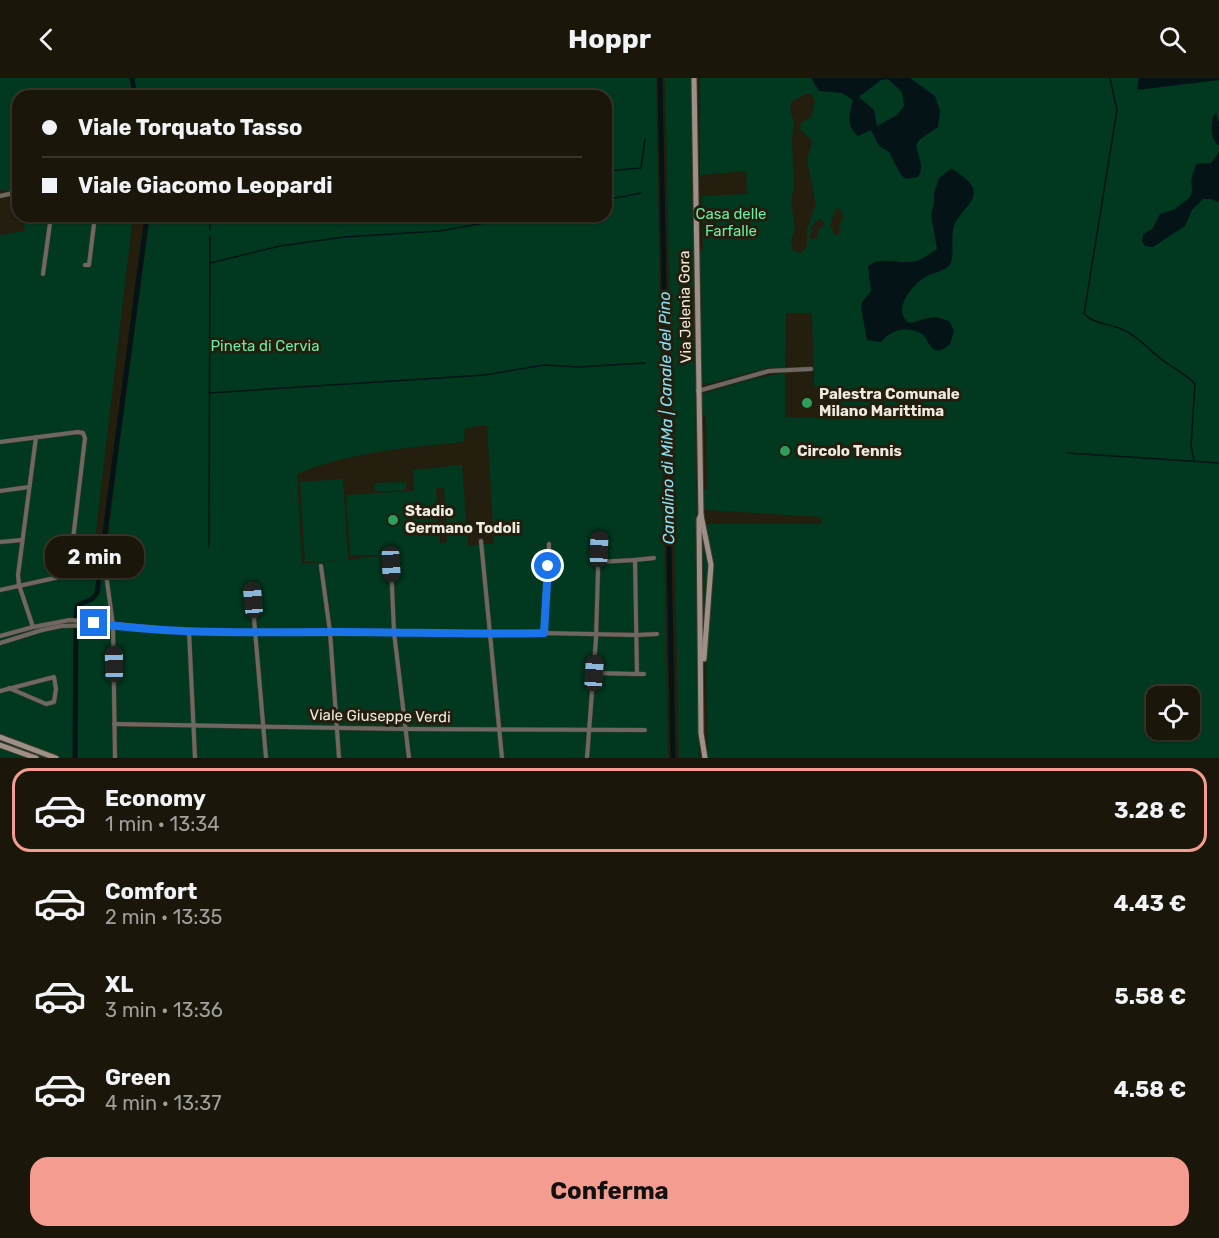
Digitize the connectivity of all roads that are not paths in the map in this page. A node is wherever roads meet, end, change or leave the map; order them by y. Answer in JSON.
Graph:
{"nodes":[{"id":1,"x":694,"y":78,"type":"edge"},
{"id":2,"x":50,"y":222,"type":"edge"},
{"id":3,"x":94,"y":222,"type":"edge"},
{"id":4,"x":85,"y":265,"type":"dead end"},
{"id":5,"x":43,"y":274,"type":"dead end"},
{"id":6,"x":811,"y":369,"type":"dead end"},
{"id":7,"x":698,"y":391,"type":"junction"},
{"id":8,"x":36,"y":436,"type":"junction"},
{"id":9,"x":0,"y":442,"type":"edge"},
{"id":10,"x":29,"y":487,"type":"junction"},
{"id":11,"x":0,"y":491,"type":"edge"},
{"id":12,"x":701,"y":515,"type":"junction"},
{"id":13,"x":599,"y":537,"type":"dead end"},
{"id":14,"x":22,"y":540,"type":"junction"},
{"id":15,"x":481,"y":541,"type":"dead end"},
{"id":16,"x":0,"y":542,"type":"edge"},
{"id":17,"x":549,"y":544,"type":"dead end"},
{"id":18,"x":654,"y":558,"type":"dead end"},
{"id":19,"x":635,"y":560,"type":"junction"},
{"id":20,"x":598,"y":562,"type":"junction"},
{"id":21,"x":391,"y":564,"type":"dead end"},
{"id":22,"x":321,"y":566,"type":"dead end"},
{"id":23,"x":106,"y":574,"type":"dead end"},
{"id":24,"x":251,"y":584,"type":"dead end"},
{"id":25,"x":19,"y":585,"type":"junction"},
{"id":26,"x":0,"y":590,"type":"edge"},
{"id":27,"x":107,"y":625,"type":"junction"},
{"id":28,"x":113,"y":625,"type":"junction"},
{"id":29,"x":33,"y":627,"type":"junction"},
{"id":30,"x":42,"y":630,"type":"junction"},
{"id":31,"x":189,"y":631,"type":"junction"},
{"id":32,"x":255,"y":632,"type":"junction"},
{"id":33,"x":330,"y":632,"type":"junction"},
{"id":34,"x":394,"y":632,"type":"junction"},
{"id":35,"x":544,"y":633,"type":"junction"},
{"id":36,"x":657,"y":634,"type":"dead end"},
{"id":37,"x":490,"y":635,"type":"junction"},
{"id":38,"x":596,"y":635,"type":"junction"},
{"id":39,"x":0,"y":636,"type":"edge"},
{"id":40,"x":636,"y":636,"type":"junction"},
{"id":41,"x":10,"y":641,"type":"junction"},
{"id":42,"x":0,"y":643,"type":"edge"},
{"id":43,"x":594,"y":673,"type":"junction"},
{"id":44,"x":636,"y":674,"type":"junction"},
{"id":45,"x":644,"y":674,"type":"dead end"},
{"id":46,"x":701,"y":685,"type":"junction"},
{"id":47,"x":9,"y":688,"type":"junction"},
{"id":48,"x":0,"y":691,"type":"edge"},
{"id":49,"x":114,"y":724,"type":"junction"},
{"id":50,"x":193,"y":725,"type":"junction"},
{"id":51,"x":264,"y":726,"type":"junction"},
{"id":52,"x":337,"y":728,"type":"junction"},
{"id":53,"x":500,"y":728,"type":"junction"},
{"id":54,"x":406,"y":729,"type":"junction"},
{"id":55,"x":589,"y":730,"type":"junction"},
{"id":56,"x":645,"y":730,"type":"dead end"},
{"id":57,"x":0,"y":737,"type":"edge"},
{"id":58,"x":0,"y":745,"type":"edge"},
{"id":59,"x":36,"y":758,"type":"edge"},
{"id":60,"x":56,"y":758,"type":"edge"},
{"id":61,"x":115,"y":758,"type":"edge"},
{"id":62,"x":195,"y":758,"type":"edge"},
{"id":63,"x":266,"y":758,"type":"edge"},
{"id":64,"x":339,"y":758,"type":"edge"},
{"id":65,"x":409,"y":758,"type":"edge"},
{"id":66,"x":502,"y":758,"type":"edge"},
{"id":67,"x":586,"y":758,"type":"edge"},
{"id":68,"x":703,"y":758,"type":"edge"}],
"edges":[{"from":1,"to":7,"type":"street","name":"Via Jelenia Gora"},
{"from":2,"to":5,"type":"street"},
{"from":3,"to":4,"type":"street"},
{"from":6,"to":7,"type":"street"},
{"from":7,"to":12,"type":"street","name":"Via Jelenia Gora"},
{"from":8,"to":9,"type":"street"},
{"from":8,"to":10,"type":"street"},
{"from":8,"to":25,"type":"street"},
{"from":10,"to":11,"type":"street"},
{"from":10,"to":14,"type":"street"},
{"from":12,"to":46,"type":"street","name":"Via Jelenia Gora"},
{"from":12,"to":46,"type":"street","name":"Via Jelenia Gora"},
{"from":13,"to":20,"type":"street"},
{"from":14,"to":16,"type":"street"},
{"from":14,"to":25,"type":"street"},
{"from":15,"to":37,"type":"street"},
{"from":17,"to":35,"type":"street"},
{"from":18,"to":19,"type":"street"},
{"from":19,"to":20,"type":"street"},
{"from":19,"to":40,"type":"street"},
{"from":20,"to":38,"type":"street"},
{"from":21,"to":34,"type":"street"},
{"from":22,"to":33,"type":"street"},
{"from":23,"to":28,"type":"street"},
{"from":24,"to":32,"type":"street"},
{"from":25,"to":26,"type":"street"},
{"from":25,"to":29,"type":"street"},
{"from":27,"to":28,"type":"street"},
{"from":27,"to":29,"type":"street"},
{"from":27,"to":30,"type":"street"},
{"from":28,"to":31,"type":"street"},
{"from":28,"to":49,"type":"street"},
{"from":29,"to":30,"type":"street"},
{"from":29,"to":39,"type":"street"},
{"from":29,"to":41,"type":"street"},
{"from":30,"to":41,"type":"street"},
{"from":31,"to":32,"type":"street"},
{"from":31,"to":50,"type":"street"},
{"from":32,"to":33,"type":"street"},
{"from":32,"to":51,"type":"street"},
{"from":33,"to":34,"type":"street"},
{"from":33,"to":52,"type":"street"},
{"from":34,"to":37,"type":"street"},
{"from":34,"to":54,"type":"street"},
{"from":35,"to":37,"type":"street"},
{"from":35,"to":38,"type":"street"},
{"from":36,"to":40,"type":"street"},
{"from":37,"to":53,"type":"street"},
{"from":38,"to":40,"type":"street"},
{"from":38,"to":43,"type":"street"},
{"from":40,"to":44,"type":"street"},
{"from":41,"to":42,"type":"street"},
{"from":43,"to":44,"type":"street"},
{"from":43,"to":55,"type":"street"},
{"from":44,"to":45,"type":"street"},
{"from":46,"to":68,"type":"street","name":"Via Jelenia Gora"},
{"from":47,"to":47,"type":"street"},
{"from":47,"to":48,"type":"street"},
{"from":49,"to":50,"type":"street","name":"Viale Giuseppe Verdi"},
{"from":49,"to":61,"type":"street"},
{"from":50,"to":51,"type":"street","name":"Viale Giuseppe Verdi"},
{"from":50,"to":62,"type":"street"},
{"from":51,"to":52,"type":"street","name":"Viale Giuseppe Verdi"},
{"from":51,"to":63,"type":"street"},
{"from":52,"to":54,"type":"street","name":"Viale Giuseppe Verdi"},
{"from":52,"to":64,"type":"street"},
{"from":53,"to":54,"type":"street","name":"Viale Giuseppe Verdi"},
{"from":53,"to":55,"type":"street","name":"Viale Giuseppe Verdi"},
{"from":53,"to":66,"type":"street"},
{"from":54,"to":65,"type":"street"},
{"from":55,"to":56,"type":"street","name":"Viale Giuseppe Verdi"},
{"from":55,"to":67,"type":"street"},
{"from":57,"to":60,"type":"street"},
{"from":58,"to":59,"type":"street"}]}
